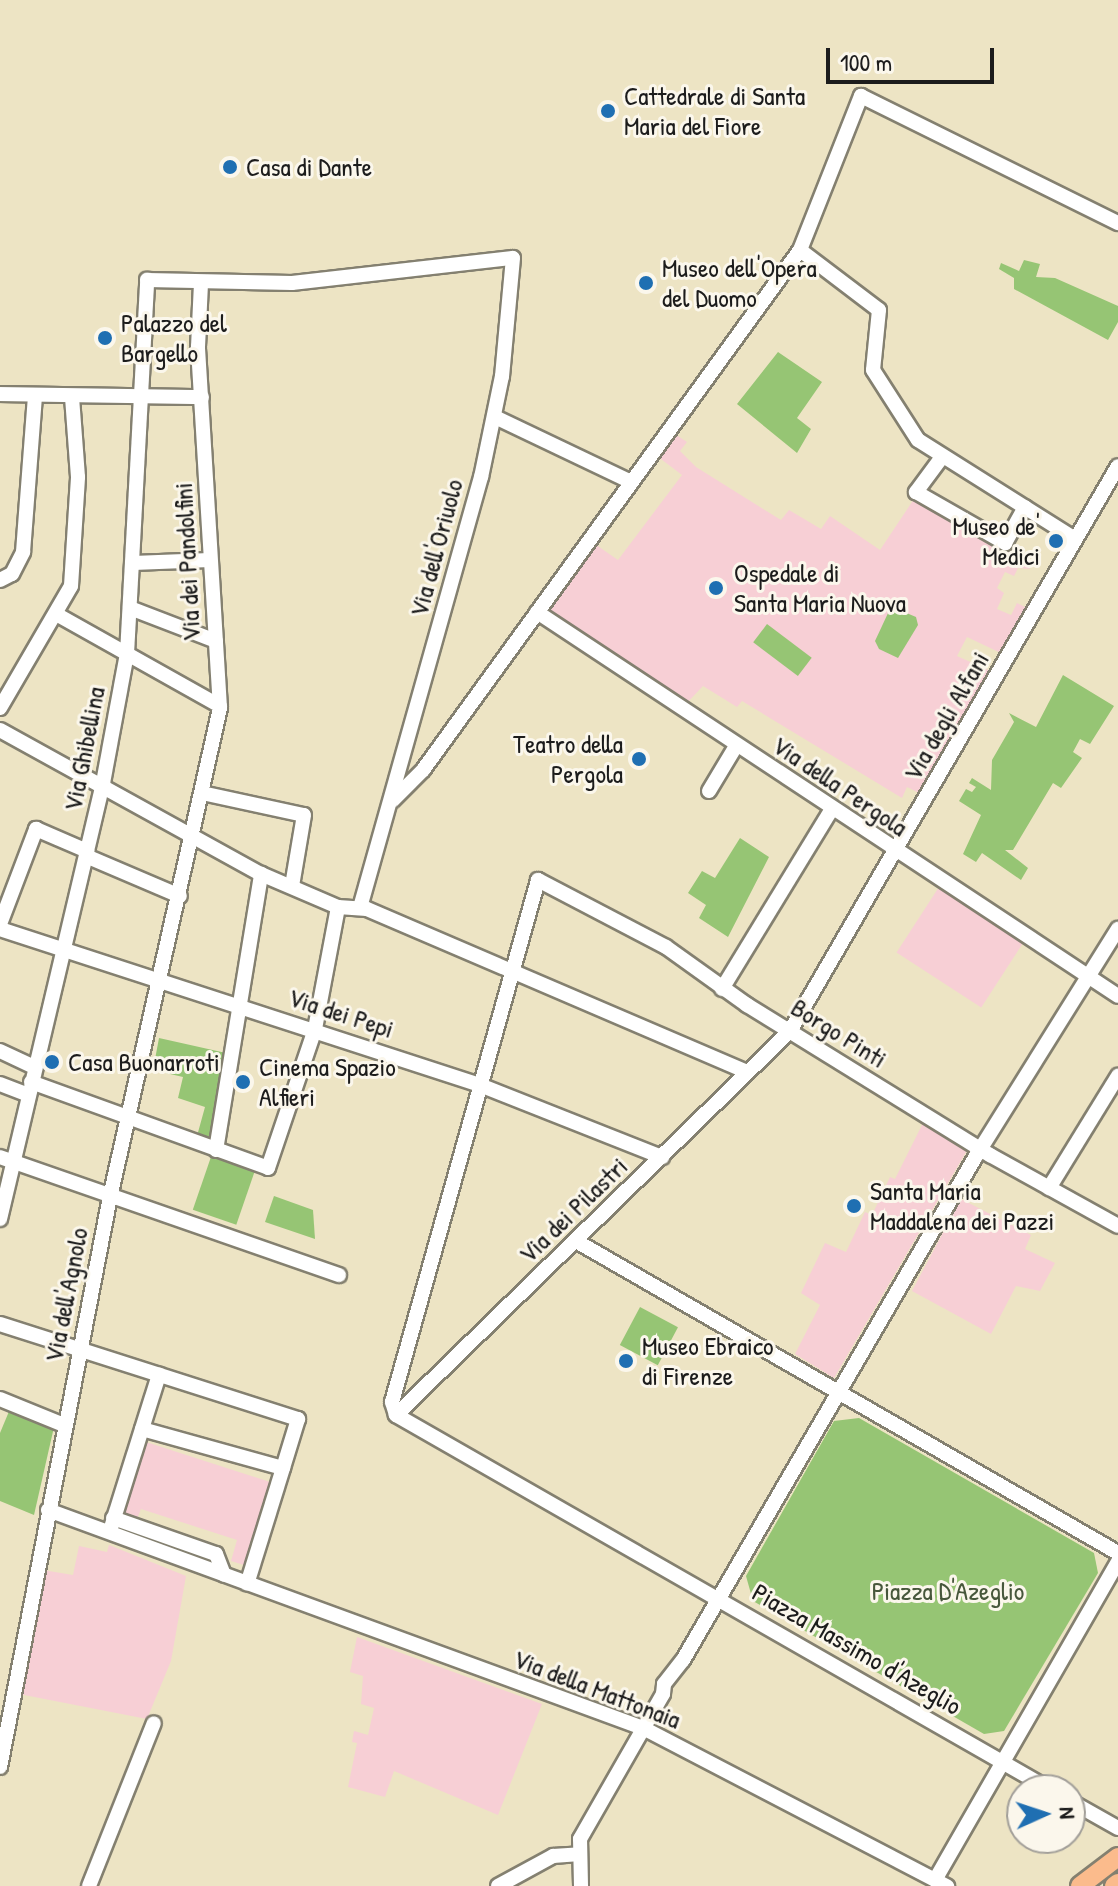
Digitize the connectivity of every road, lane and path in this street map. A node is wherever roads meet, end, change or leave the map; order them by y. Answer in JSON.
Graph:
{"nodes":[{"id":1,"x":1118,"y":223,"type":"edge"},
{"id":2,"x":800,"y":250,"type":"junction"},
{"id":3,"x":201,"y":283,"type":"junction"},
{"id":4,"x":0,"y":394,"type":"edge"},
{"id":5,"x":35,"y":396,"type":"junction"},
{"id":6,"x":72,"y":397,"type":"junction"},
{"id":7,"x":142,"y":397,"type":"junction"},
{"id":8,"x":202,"y":397,"type":"junction"},
{"id":9,"x":495,"y":417,"type":"junction"},
{"id":10,"x":942,"y":457,"type":"junction"},
{"id":11,"x":1118,"y":466,"type":"edge"},
{"id":12,"x":631,"y":482,"type":"junction"},
{"id":13,"x":1025,"y":507,"type":"junction"},
{"id":14,"x":1075,"y":539,"type":"junction"},
{"id":15,"x":210,"y":560,"type":"junction"},
{"id":16,"x":133,"y":563,"type":"junction"},
{"id":17,"x":0,"y":580,"type":"edge"},
{"id":18,"x":130,"y":608,"type":"junction"},
{"id":19,"x":537,"y":612,"type":"junction"},
{"id":20,"x":56,"y":614,"type":"junction"},
{"id":21,"x":216,"y":641,"type":"junction"},
{"id":22,"x":127,"y":654,"type":"junction"},
{"id":23,"x":220,"y":706,"type":"junction"},
{"id":24,"x":0,"y":708,"type":"edge"},
{"id":25,"x":0,"y":730,"type":"edge"},
{"id":26,"x":736,"y":746,"type":"junction"},
{"id":27,"x":103,"y":783,"type":"junction"},
{"id":28,"x":709,"y":791,"type":"dead end"},
{"id":29,"x":202,"y":793,"type":"junction"},
{"id":30,"x":393,"y":800,"type":"junction"},
{"id":31,"x":832,"y":809,"type":"junction"},
{"id":32,"x":194,"y":835,"type":"junction"},
{"id":33,"x":895,"y":851,"type":"junction"},
{"id":34,"x":86,"y":853,"type":"junction"},
{"id":35,"x":261,"y":874,"type":"junction"},
{"id":36,"x":292,"y":886,"type":"junction"},
{"id":37,"x":180,"y":896,"type":"junction"},
{"id":38,"x":338,"y":907,"type":"junction"},
{"id":39,"x":360,"y":907,"type":"junction"},
{"id":40,"x":0,"y":926,"type":"edge"},
{"id":41,"x":1118,"y":929,"type":"edge"},
{"id":42,"x":63,"y":949,"type":"junction"},
{"id":43,"x":512,"y":969,"type":"junction"},
{"id":44,"x":1088,"y":977,"type":"junction"},
{"id":45,"x":159,"y":981,"type":"junction"},
{"id":46,"x":722,"y":989,"type":"junction"},
{"id":47,"x":1118,"y":996,"type":"edge"},
{"id":48,"x":240,"y":1005,"type":"junction"},
{"id":49,"x":315,"y":1029,"type":"junction"},
{"id":50,"x":790,"y":1031,"type":"junction"},
{"id":51,"x":0,"y":1051,"type":"edge"},
{"id":52,"x":35,"y":1067,"type":"junction"},
{"id":53,"x":748,"y":1072,"type":"junction"},
{"id":54,"x":1118,"y":1076,"type":"edge"},
{"id":55,"x":0,"y":1084,"type":"edge"},
{"id":56,"x":480,"y":1085,"type":"junction"},
{"id":57,"x":30,"y":1089,"type":"junction"},
{"id":58,"x":129,"y":1117,"type":"junction"},
{"id":59,"x":980,"y":1149,"type":"junction"},
{"id":60,"x":216,"y":1150,"type":"junction"},
{"id":61,"x":662,"y":1157,"type":"junction"},
{"id":62,"x":6,"y":1159,"type":"edge"},
{"id":63,"x":1049,"y":1188,"type":"junction"},
{"id":64,"x":110,"y":1197,"type":"junction"},
{"id":65,"x":0,"y":1219,"type":"edge"},
{"id":66,"x":1118,"y":1226,"type":"edge"},
{"id":67,"x":576,"y":1241,"type":"junction"},
{"id":68,"x":339,"y":1275,"type":"dead end"},
{"id":69,"x":0,"y":1324,"type":"edge"},
{"id":70,"x":79,"y":1351,"type":"junction"},
{"id":71,"x":159,"y":1375,"type":"junction"},
{"id":72,"x":838,"y":1393,"type":"junction"},
{"id":73,"x":0,"y":1399,"type":"edge"},
{"id":74,"x":400,"y":1418,"type":"junction"},
{"id":75,"x":64,"y":1425,"type":"junction"},
{"id":76,"x":142,"y":1429,"type":"junction"},
{"id":77,"x":283,"y":1468,"type":"junction"},
{"id":78,"x":48,"y":1510,"type":"junction"},
{"id":79,"x":112,"y":1525,"type":"junction"},
{"id":80,"x":1118,"y":1553,"type":"edge"},
{"id":81,"x":1118,"y":1562,"type":"edge"},
{"id":82,"x":247,"y":1584,"type":"junction"},
{"id":83,"x":720,"y":1596,"type":"junction"},
{"id":84,"x":154,"y":1723,"type":"dead end"},
{"id":85,"x":643,"y":1728,"type":"junction"},
{"id":86,"x":1002,"y":1762,"type":"junction"},
{"id":87,"x":0,"y":1767,"type":"edge"},
{"id":88,"x":1023,"y":1774,"type":"edge"},
{"id":89,"x":1086,"y":1810,"type":"edge"},
{"id":90,"x":1118,"y":1828,"type":"edge"},
{"id":91,"x":580,"y":1848,"type":"junction"},
{"id":92,"x":1118,"y":1857,"type":"edge"},
{"id":93,"x":941,"y":1883,"type":"edge"},
{"id":94,"x":89,"y":1886,"type":"edge"},
{"id":95,"x":498,"y":1886,"type":"edge"},
{"id":96,"x":581,"y":1886,"type":"edge"},
{"id":97,"x":1080,"y":1886,"type":"edge"}],
"edges":[{"from":1,"to":2,"type":"street"},
{"from":2,"to":10,"type":"street"},
{"from":2,"to":12,"type":"street"},
{"from":3,"to":7,"type":"street","name":"Via Ghibellina"},
{"from":3,"to":8,"type":"street","name":"Via dei Pandolfini"},
{"from":3,"to":9,"type":"street","name":"Via dell'Oriuolo"},
{"from":4,"to":5,"type":"street"},
{"from":5,"to":6,"type":"street"},
{"from":5,"to":17,"type":"street"},
{"from":6,"to":7,"type":"street"},
{"from":6,"to":20,"type":"street"},
{"from":7,"to":8,"type":"street"},
{"from":7,"to":16,"type":"street","name":"Via Ghibellina"},
{"from":8,"to":15,"type":"street","name":"Via dei Pandolfini"},
{"from":9,"to":12,"type":"street"},
{"from":9,"to":30,"type":"street","name":"Via dell'Oriuolo"},
{"from":10,"to":13,"type":"street"},
{"from":10,"to":13,"type":"street"},
{"from":11,"to":14,"type":"street","name":"Via degli Alfani"},
{"from":12,"to":19,"type":"street"},
{"from":13,"to":14,"type":"street"},
{"from":14,"to":33,"type":"street","name":"Via degli Alfani"},
{"from":15,"to":16,"type":"street"},
{"from":15,"to":21,"type":"street","name":"Via dei Pandolfini"},
{"from":16,"to":18,"type":"street","name":"Via Ghibellina"},
{"from":18,"to":21,"type":"street"},
{"from":18,"to":22,"type":"street","name":"Via Ghibellina"},
{"from":19,"to":26,"type":"street","name":"Via della Pergola"},
{"from":19,"to":30,"type":"street"},
{"from":20,"to":22,"type":"street"},
{"from":20,"to":24,"type":"street"},
{"from":21,"to":23,"type":"street","name":"Via dei Pandolfini"},
{"from":22,"to":23,"type":"street"},
{"from":22,"to":27,"type":"street","name":"Via Ghibellina"},
{"from":23,"to":29,"type":"street","name":"Via dei Pandolfini"},
{"from":25,"to":27,"type":"street"},
{"from":26,"to":28,"type":"street"},
{"from":26,"to":31,"type":"street","name":"Via della Pergola"},
{"from":27,"to":32,"type":"street"},
{"from":27,"to":34,"type":"street","name":"Via Ghibellina"},
{"from":29,"to":32,"type":"street","name":"Via dei Pandolfini"},
{"from":29,"to":36,"type":"street"},
{"from":30,"to":39,"type":"street","name":"Via dell'Oriuolo"},
{"from":31,"to":33,"type":"street","name":"Via della Pergola"},
{"from":31,"to":46,"type":"street"},
{"from":32,"to":35,"type":"street"},
{"from":32,"to":37,"type":"street","name":"Via dell'Agnolo"},
{"from":33,"to":44,"type":"street","name":"Via della Pergola"},
{"from":33,"to":50,"type":"street","name":"Via degli Alfani"},
{"from":34,"to":37,"type":"street"},
{"from":34,"to":40,"type":"street"},
{"from":34,"to":42,"type":"street","name":"Via Ghibellina"},
{"from":35,"to":36,"type":"street"},
{"from":35,"to":48,"type":"street"},
{"from":36,"to":38,"type":"street"},
{"from":37,"to":45,"type":"street","name":"Via dell'Agnolo"},
{"from":38,"to":39,"type":"street"},
{"from":38,"to":49,"type":"street"},
{"from":39,"to":43,"type":"street"},
{"from":40,"to":42,"type":"street","name":"Via dei Pepi"},
{"from":41,"to":44,"type":"street","name":"Piazza Massimo d'Azeglio"},
{"from":42,"to":45,"type":"street","name":"Via dei Pepi"},
{"from":42,"to":52,"type":"street","name":"Via Ghibellina"},
{"from":43,"to":46,"type":"street","name":"Borgo Pinti"},
{"from":43,"to":53,"type":"street"},
{"from":43,"to":56,"type":"street"},
{"from":44,"to":47,"type":"street","name":"Via della Pergola"},
{"from":44,"to":59,"type":"street","name":"Piazza Massimo d'Azeglio"},
{"from":45,"to":48,"type":"street","name":"Via dei Pepi"},
{"from":45,"to":58,"type":"street","name":"Via dell'Agnolo"},
{"from":46,"to":50,"type":"street","name":"Borgo Pinti"},
{"from":48,"to":49,"type":"street","name":"Via dei Pepi"},
{"from":48,"to":60,"type":"street"},
{"from":49,"to":56,"type":"street","name":"Via dei Pepi"},
{"from":49,"to":60,"type":"street"},
{"from":50,"to":53,"type":"street","name":"Via dei Pilastri"},
{"from":50,"to":59,"type":"street","name":"Borgo Pinti"},
{"from":51,"to":52,"type":"street"},
{"from":52,"to":57,"type":"street","name":"Via Ghibellina"},
{"from":53,"to":61,"type":"street","name":"Via dei Pilastri"},
{"from":54,"to":63,"type":"street"},
{"from":55,"to":57,"type":"street"},
{"from":56,"to":61,"type":"street","name":"Via dei Pepi"},
{"from":56,"to":74,"type":"street"},
{"from":57,"to":58,"type":"street"},
{"from":57,"to":62,"type":"street","name":"Via Ghibellina"},
{"from":58,"to":60,"type":"street"},
{"from":58,"to":64,"type":"street","name":"Via dell'Agnolo"},
{"from":59,"to":63,"type":"street","name":"Borgo Pinti"},
{"from":59,"to":72,"type":"street","name":"Piazza Massimo d'Azeglio"},
{"from":61,"to":67,"type":"street","name":"Via dei Pilastri"},
{"from":62,"to":64,"type":"street"},
{"from":62,"to":65,"type":"street","name":"Via Ghibellina"},
{"from":63,"to":66,"type":"street","name":"Borgo Pinti"},
{"from":64,"to":68,"type":"street"},
{"from":64,"to":70,"type":"street","name":"Via dell'Agnolo"},
{"from":67,"to":72,"type":"street"},
{"from":67,"to":74,"type":"street","name":"Via dei Pilastri"},
{"from":69,"to":70,"type":"street"},
{"from":70,"to":71,"type":"street"},
{"from":70,"to":75,"type":"street","name":"Via dell'Agnolo"},
{"from":71,"to":76,"type":"street"},
{"from":71,"to":77,"type":"street"},
{"from":72,"to":80,"type":"street"},
{"from":72,"to":83,"type":"street","name":"Piazza Massimo d'Azeglio"},
{"from":73,"to":75,"type":"street"},
{"from":74,"to":83,"type":"street"},
{"from":75,"to":78,"type":"street","name":"Via dell'Agnolo"},
{"from":76,"to":77,"type":"street"},
{"from":76,"to":79,"type":"street"},
{"from":77,"to":82,"type":"street"},
{"from":78,"to":79,"type":"street","name":"Via della Mattonaia"},
{"from":78,"to":87,"type":"street","name":"Via dell'Agnolo"},
{"from":79,"to":82,"type":"street","name":"Via della Mattonaia"},
{"from":81,"to":86,"type":"street"},
{"from":82,"to":85,"type":"street","name":"Via della Mattonaia"},
{"from":83,"to":85,"type":"street"},
{"from":83,"to":86,"type":"street","name":"Piazza Massimo d'Azeglio"},
{"from":84,"to":94,"type":"street"},
{"from":85,"to":91,"type":"street"},
{"from":85,"to":93,"type":"street","name":"Via della Mattonaia"},
{"from":86,"to":88,"type":"street","name":"Piazza Massimo d'Azeglio"},
{"from":86,"to":93,"type":"street"},
{"from":89,"to":90,"type":"street"},
{"from":91,"to":95,"type":"street"},
{"from":91,"to":96,"type":"street"},
{"from":92,"to":97,"type":"main road"}]}
